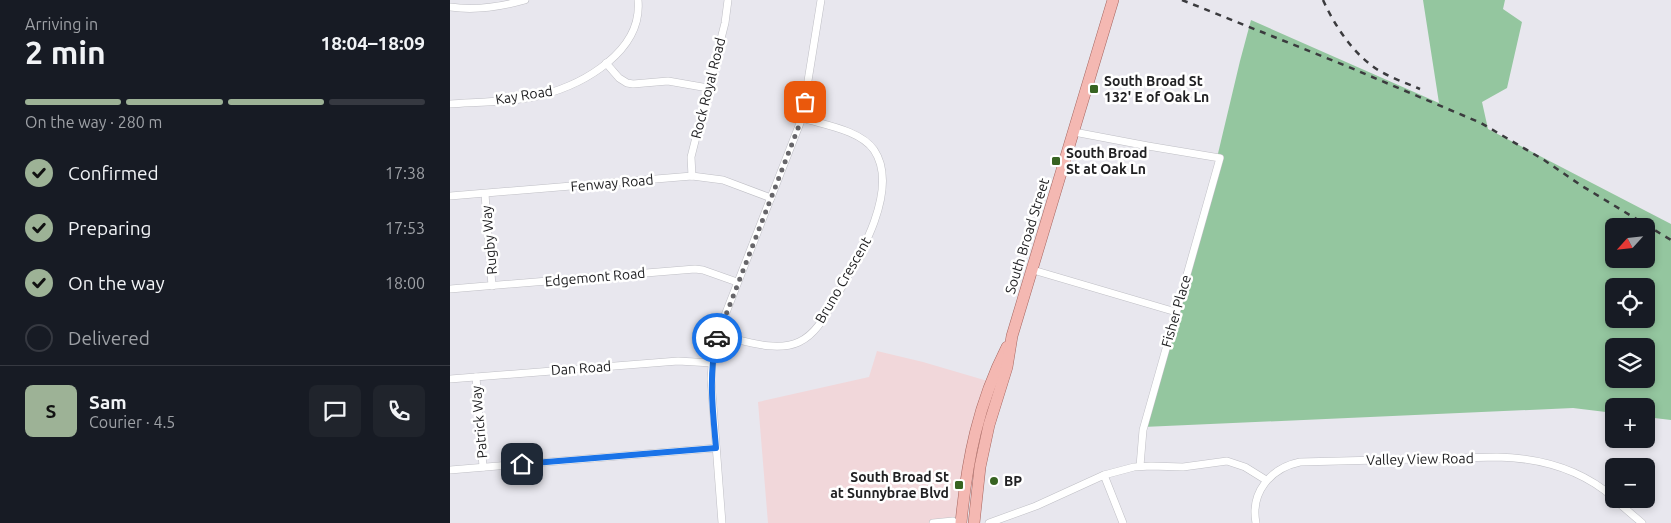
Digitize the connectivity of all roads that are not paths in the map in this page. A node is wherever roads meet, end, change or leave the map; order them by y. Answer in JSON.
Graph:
{"nodes":[{"id":1,"x":525,"y":0,"type":"edge"},
{"id":2,"x":638,"y":0,"type":"edge"},
{"id":3,"x":728,"y":0,"type":"edge"},
{"id":4,"x":821,"y":0,"type":"edge"},
{"id":5,"x":1113,"y":0,"type":"edge"},
{"id":6,"x":450,"y":7,"type":"edge"},
{"id":7,"x":606,"y":63,"type":"junction"},
{"id":8,"x":708,"y":88,"type":"junction"},
{"id":9,"x":450,"y":104,"type":"edge"},
{"id":10,"x":802,"y":118,"type":"junction"},
{"id":11,"x":1074,"y":132,"type":"junction"},
{"id":12,"x":692,"y":176,"type":"junction"},
{"id":13,"x":485,"y":194,"type":"junction"},
{"id":14,"x":450,"y":196,"type":"edge"},
{"id":15,"x":771,"y":198,"type":"junction"},
{"id":16,"x":1033,"y":270,"type":"junction"},
{"id":17,"x":737,"y":282,"type":"junction"},
{"id":18,"x":492,"y":286,"type":"junction"},
{"id":19,"x":450,"y":289,"type":"edge"},
{"id":20,"x":1176,"y":312,"type":"junction"},
{"id":21,"x":718,"y":335,"type":"junction"},
{"id":22,"x":1012,"y":336,"type":"junction"},
{"id":23,"x":712,"y":363,"type":"junction"},
{"id":24,"x":476,"y":377,"type":"junction"},
{"id":25,"x":450,"y":379,"type":"edge"},
{"id":26,"x":983,"y":404,"type":"junction"},
{"id":27,"x":994,"y":408,"type":"junction"},
{"id":28,"x":989,"y":425,"type":"junction"},
{"id":29,"x":975,"y":429,"type":"junction"},
{"id":30,"x":716,"y":448,"type":"junction"},
{"id":31,"x":1140,"y":466,"type":"junction"},
{"id":32,"x":483,"y":468,"type":"junction"},
{"id":33,"x":450,"y":470,"type":"edge"},
{"id":34,"x":1104,"y":475,"type":"junction"},
{"id":35,"x":1266,"y":480,"type":"junction"},
{"id":36,"x":1605,"y":490,"type":"edge"},
{"id":37,"x":1626,"y":508,"type":"edge"},
{"id":38,"x":722,"y":523,"type":"edge"},
{"id":39,"x":933,"y":523,"type":"edge"},
{"id":40,"x":955,"y":523,"type":"edge"},
{"id":41,"x":961,"y":523,"type":"edge"},
{"id":42,"x":974,"y":523,"type":"edge"},
{"id":43,"x":988,"y":523,"type":"edge"},
{"id":44,"x":1123,"y":523,"type":"edge"},
{"id":45,"x":1256,"y":523,"type":"edge"},
{"id":46,"x":1642,"y":523,"type":"edge"}],
"edges":[{"from":1,"to":6,"type":"street"},
{"from":2,"to":7,"type":"street","name":"Kay Road"},
{"from":3,"to":8,"type":"street","name":"Rock Royal Road"},
{"from":4,"to":10,"type":"street"},
{"from":5,"to":11,"type":"main road","name":"South Broad Street"},
{"from":7,"to":8,"type":"street"},
{"from":7,"to":9,"type":"street","name":"Kay Road"},
{"from":8,"to":12,"type":"street","name":"Rock Royal Road"},
{"from":10,"to":15,"type":"street"},
{"from":10,"to":21,"type":"street","name":"Bruno Crescent"},
{"from":11,"to":16,"type":"main road","name":"South Broad Street"},
{"from":11,"to":20,"type":"street","name":"Fisher Place"},
{"from":12,"to":13,"type":"street","name":"Fenway Road"},
{"from":12,"to":15,"type":"street","name":"Fenway Road"},
{"from":13,"to":14,"type":"street","name":"Fenway Road"},
{"from":13,"to":18,"type":"street","name":"Rugby Way"},
{"from":15,"to":17,"type":"street"},
{"from":16,"to":20,"type":"street"},
{"from":16,"to":22,"type":"main road","name":"South Broad Street"},
{"from":17,"to":18,"type":"street","name":"Edgemont Road"},
{"from":17,"to":21,"type":"street"},
{"from":18,"to":19,"type":"street","name":"Edgemont Road"},
{"from":20,"to":31,"type":"street","name":"Fisher Place"},
{"from":21,"to":23,"type":"street"},
{"from":22,"to":26,"type":"main road","name":"South Broad Street"},
{"from":22,"to":27,"type":"main road","name":"South Broad Street"},
{"from":23,"to":24,"type":"street","name":"Dan Road"},
{"from":23,"to":30,"type":"street"},
{"from":24,"to":25,"type":"street","name":"Dan Road"},
{"from":24,"to":32,"type":"street","name":"Patrick Way"},
{"from":26,"to":27,"type":"main road"},
{"from":26,"to":29,"type":"main road","name":"South Broad Street"},
{"from":27,"to":28,"type":"main road","name":"South Broad Street"},
{"from":28,"to":29,"type":"main road"},
{"from":28,"to":42,"type":"main road","name":"South Broad Street"},
{"from":29,"to":41,"type":"main road","name":"South Broad Street"},
{"from":30,"to":32,"type":"street"},
{"from":30,"to":38,"type":"street"},
{"from":31,"to":34,"type":"street"},
{"from":31,"to":35,"type":"street"},
{"from":32,"to":33,"type":"street"},
{"from":34,"to":43,"type":"street"},
{"from":34,"to":44,"type":"street"},
{"from":35,"to":36,"type":"street","name":"Valley View Road"},
{"from":35,"to":45,"type":"street"},
{"from":37,"to":46,"type":"street","name":"Valley View Road"},
{"from":39,"to":40,"type":"street"}]}
